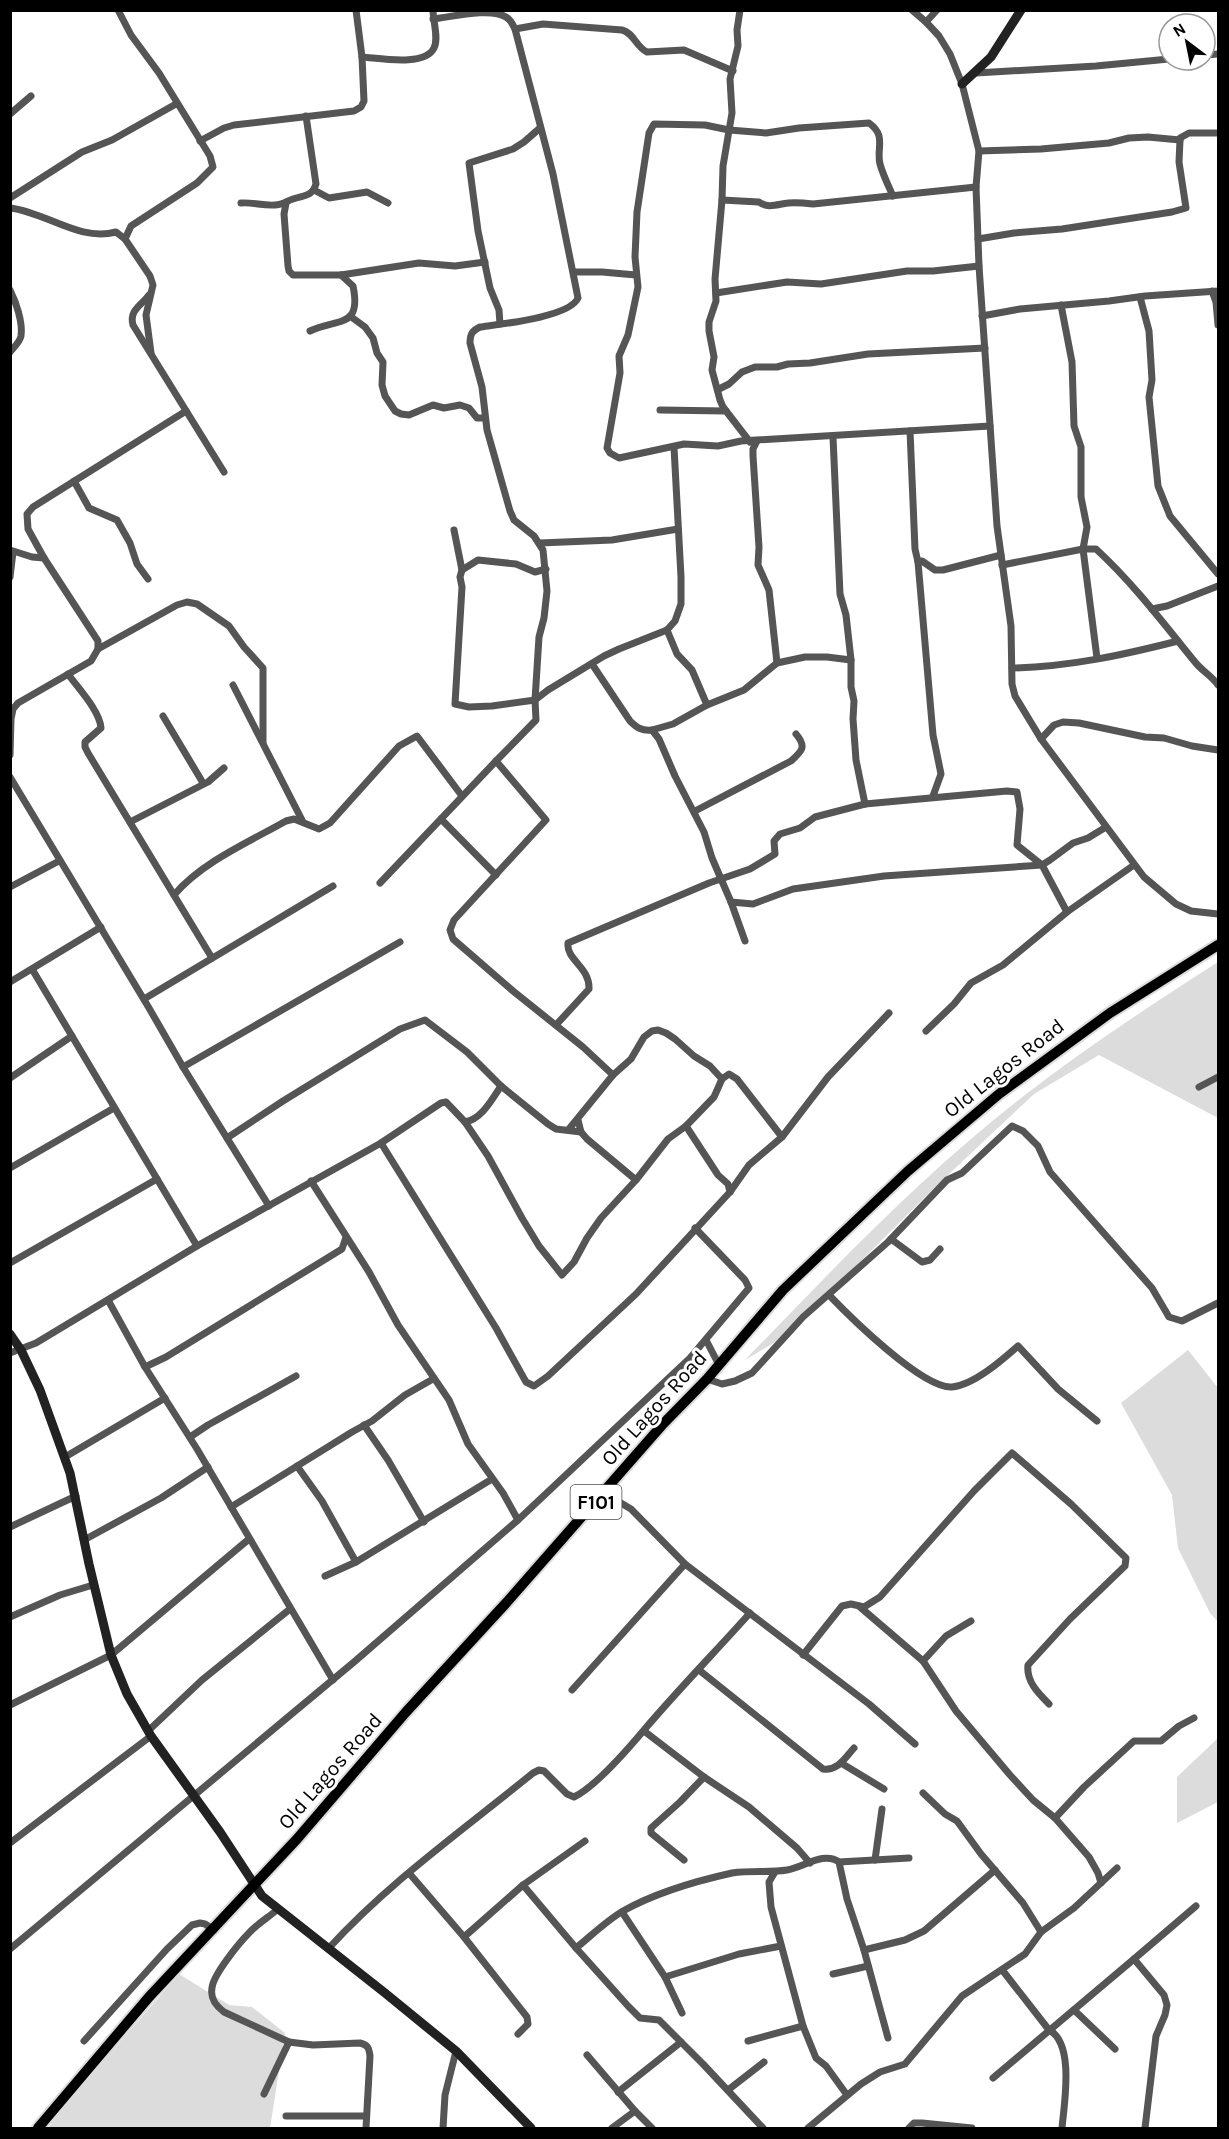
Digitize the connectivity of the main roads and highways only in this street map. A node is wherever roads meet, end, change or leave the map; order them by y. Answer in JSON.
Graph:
{"nodes":[{"id":1,"x":1218,"y":945,"type":"edge"},
{"id":2,"x":38,"y":2128,"type":"edge"}],
"edges":[{"from":1,"to":2,"type":"main road","name":"Old Lagos Road","number":"F101"}]}
